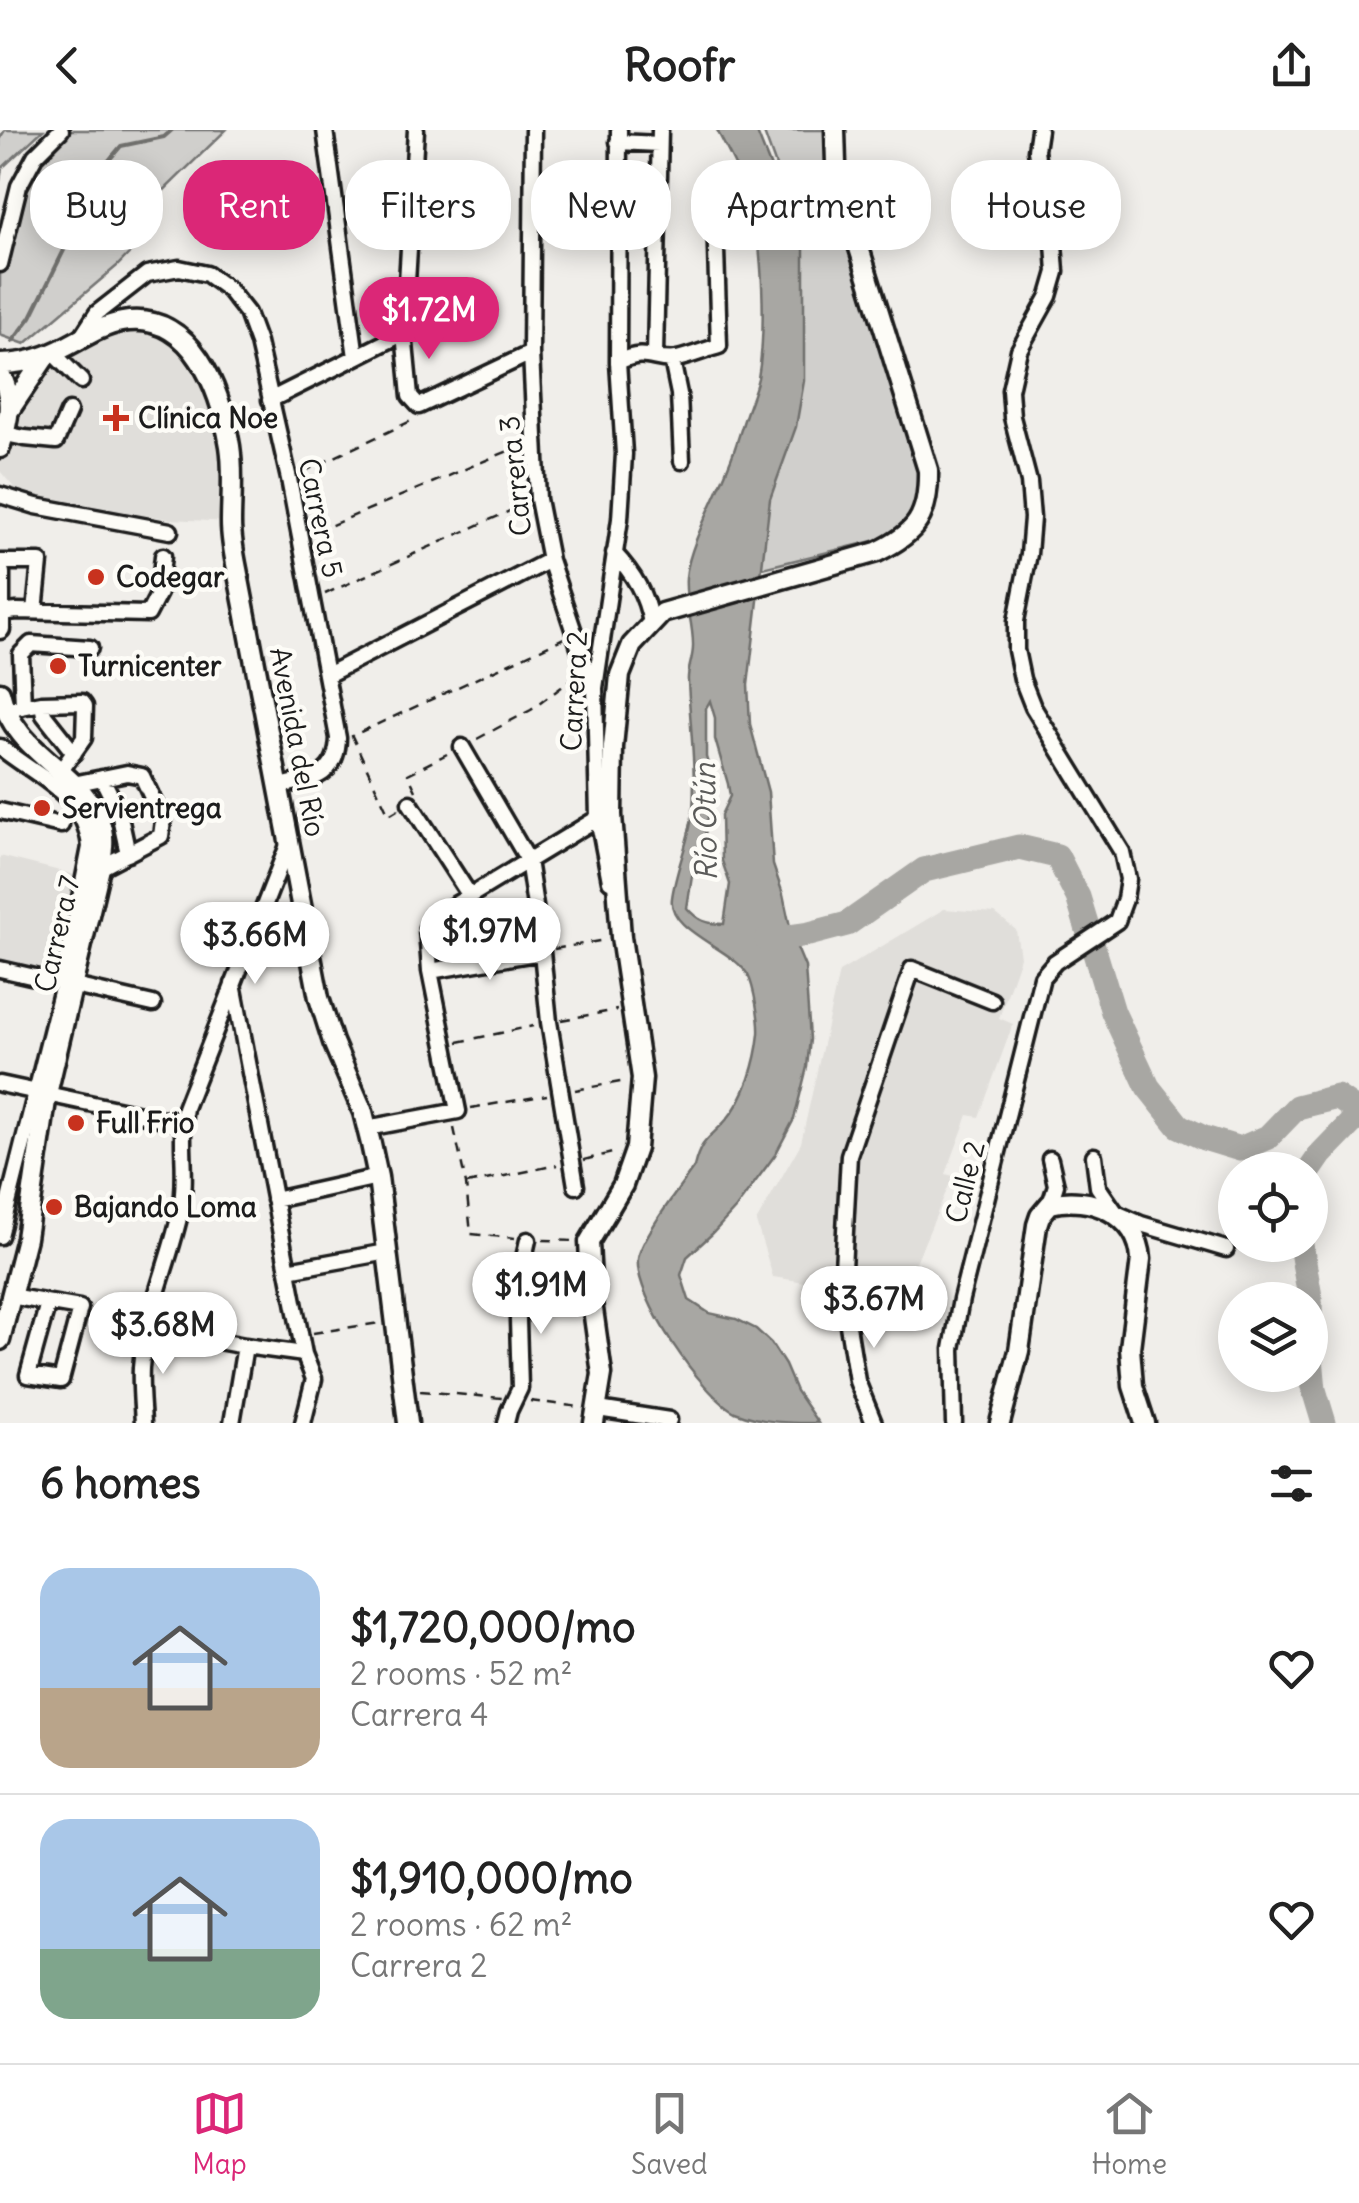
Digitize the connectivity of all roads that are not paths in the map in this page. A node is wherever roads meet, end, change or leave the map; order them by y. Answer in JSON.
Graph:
{"nodes":[{"id":1,"x":61,"y":130,"type":"edge"},
{"id":2,"x":326,"y":130,"type":"edge"},
{"id":3,"x":416,"y":130,"type":"edge"},
{"id":4,"x":533,"y":130,"type":"edge"},
{"id":5,"x":836,"y":130,"type":"edge"},
{"id":6,"x":1040,"y":130,"type":"edge"},
{"id":7,"x":618,"y":136,"type":"edge"},
{"id":8,"x":659,"y":137,"type":"edge"},
{"id":9,"x":716,"y":250,"type":"edge"},
{"id":10,"x":0,"y":264,"type":"edge"},
{"id":11,"x":404,"y":333,"type":"junction"},
{"id":12,"x":82,"y":337,"type":"junction"},
{"id":13,"x":531,"y":353,"type":"junction"},
{"id":14,"x":49,"y":354,"type":"junction"},
{"id":15,"x":655,"y":355,"type":"junction"},
{"id":16,"x":356,"y":357,"type":"junction"},
{"id":17,"x":672,"y":360,"type":"junction"},
{"id":18,"x":618,"y":362,"type":"junction"},
{"id":19,"x":0,"y":364,"type":"edge"},
{"id":20,"x":0,"y":374,"type":"edge"},
{"id":21,"x":82,"y":381,"type":"dead end"},
{"id":22,"x":270,"y":400,"type":"junction"},
{"id":23,"x":9,"y":411,"type":"junction"},
{"id":24,"x":69,"y":411,"type":"dead end"},
{"id":25,"x":2,"y":441,"type":"edge"},
{"id":26,"x":682,"y":460,"type":"dead end"},
{"id":27,"x":0,"y":495,"type":"edge"},
{"id":28,"x":170,"y":531,"type":"dead end"},
{"id":29,"x":614,"y":553,"type":"junction"},
{"id":30,"x":163,"y":556,"type":"dead end"},
{"id":31,"x":550,"y":560,"type":"junction"},
{"id":32,"x":0,"y":562,"type":"edge"},
{"id":33,"x":0,"y":572,"type":"edge"},
{"id":34,"x":35,"y":612,"type":"junction"},
{"id":35,"x":0,"y":613,"type":"edge"},
{"id":36,"x":657,"y":618,"type":"junction"},
{"id":37,"x":0,"y":629,"type":"edge"},
{"id":38,"x":90,"y":648,"type":"dead end"},
{"id":39,"x":327,"y":675,"type":"junction"},
{"id":40,"x":595,"y":688,"type":"junction"},
{"id":41,"x":10,"y":703,"type":"edge"},
{"id":42,"x":42,"y":703,"type":"junction"},
{"id":43,"x":0,"y":747,"type":"edge"},
{"id":44,"x":462,"y":747,"type":"road end"},
{"id":45,"x":74,"y":754,"type":"junction"},
{"id":46,"x":66,"y":778,"type":"junction"},
{"id":47,"x":102,"y":778,"type":"junction"},
{"id":48,"x":279,"y":786,"type":"junction"},
{"id":49,"x":410,"y":803,"type":"road end"},
{"id":50,"x":0,"y":810,"type":"edge"},
{"id":51,"x":598,"y":818,"type":"junction"},
{"id":52,"x":62,"y":825,"type":"dead end"},
{"id":53,"x":290,"y":840,"type":"junction"},
{"id":54,"x":128,"y":854,"type":"junction"},
{"id":55,"x":528,"y":860,"type":"junction"},
{"id":56,"x":100,"y":868,"type":"junction"},
{"id":57,"x":470,"y":896,"type":"junction"},
{"id":58,"x":621,"y":937,"type":"junction"},
{"id":59,"x":542,"y":952,"type":"junction"},
{"id":60,"x":0,"y":969,"type":"edge"},
{"id":61,"x":430,"y":972,"type":"junction"},
{"id":62,"x":233,"y":984,"type":"junction"},
{"id":63,"x":68,"y":985,"type":"junction"},
{"id":64,"x":992,"y":1001,"type":"dead end"},
{"id":65,"x":153,"y":1004,"type":"dead end"},
{"id":66,"x":0,"y":1084,"type":"edge"},
{"id":67,"x":42,"y":1093,"type":"junction"},
{"id":68,"x":182,"y":1122,"type":"junction"},
{"id":69,"x":367,"y":1128,"type":"junction"},
{"id":70,"x":1094,"y":1156,"type":"dead end"},
{"id":71,"x":1050,"y":1159,"type":"dead end"},
{"id":72,"x":378,"y":1176,"type":"junction"},
{"id":73,"x":576,"y":1186,"type":"dead end"},
{"id":74,"x":274,"y":1200,"type":"junction"},
{"id":75,"x":1050,"y":1204,"type":"junction"},
{"id":76,"x":1116,"y":1213,"type":"junction"},
{"id":77,"x":0,"y":1232,"type":"edge"},
{"id":78,"x":26,"y":1238,"type":"junction"},
{"id":79,"x":528,"y":1240,"type":"dead end"},
{"id":80,"x":1218,"y":1247,"type":"edge"},
{"id":81,"x":386,"y":1252,"type":"junction"},
{"id":82,"x":288,"y":1270,"type":"junction"},
{"id":83,"x":10,"y":1296,"type":"junction"},
{"id":84,"x":48,"y":1303,"type":"junction"},
{"id":85,"x":148,"y":1328,"type":"junction"},
{"id":86,"x":0,"y":1340,"type":"edge"},
{"id":87,"x":246,"y":1346,"type":"junction"},
{"id":88,"x":304,"y":1354,"type":"junction"},
{"id":89,"x":596,"y":1416,"type":"edge"},
{"id":90,"x":670,"y":1417,"type":"edge"},
{"id":91,"x":143,"y":1423,"type":"edge"},
{"id":92,"x":232,"y":1423,"type":"edge"},
{"id":93,"x":303,"y":1423,"type":"edge"},
{"id":94,"x":408,"y":1423,"type":"edge"},
{"id":95,"x":506,"y":1423,"type":"edge"},
{"id":96,"x":874,"y":1423,"type":"edge"},
{"id":97,"x":954,"y":1423,"type":"edge"},
{"id":98,"x":1000,"y":1423,"type":"edge"},
{"id":99,"x":1145,"y":1423,"type":"edge"}],
"edges":[{"from":1,"to":10,"type":"street"},
{"from":2,"to":16,"type":"street"},
{"from":3,"to":11,"type":"street"},
{"from":4,"to":13,"type":"street","name":"Carrera 3"},
{"from":5,"to":36,"type":"main road"},
{"from":6,"to":97,"type":"street","name":"Calle 2"},
{"from":7,"to":8,"type":"street"},
{"from":7,"to":18,"type":"street","name":"Carrera 2"},
{"from":8,"to":15,"type":"street"},
{"from":9,"to":17,"type":"street"},
{"from":11,"to":13,"type":"street"},
{"from":11,"to":16,"type":"street"},
{"from":12,"to":14,"type":"main road","name":"Avenida del Río"},
{"from":12,"to":22,"type":"street","name":"Carrera 5"},
{"from":12,"to":48,"type":"main road","name":"Avenida del Río"},
{"from":13,"to":31,"type":"street","name":"Carrera 3"},
{"from":14,"to":19,"type":"main road","name":"Avenida del Río"},
{"from":14,"to":21,"type":"street"},
{"from":14,"to":23,"type":"main road","name":"Avenida del Río"},
{"from":15,"to":17,"type":"street"},
{"from":15,"to":18,"type":"street"},
{"from":16,"to":22,"type":"street"},
{"from":17,"to":26,"type":"street"},
{"from":18,"to":29,"type":"street","name":"Carrera 2"},
{"from":20,"to":23,"type":"main road"},
{"from":22,"to":39,"type":"street","name":"Carrera 5"},
{"from":23,"to":25,"type":"main road"},
{"from":24,"to":25,"type":"street"},
{"from":27,"to":28,"type":"street"},
{"from":29,"to":36,"type":"street"},
{"from":29,"to":40,"type":"street","name":"Carrera 2"},
{"from":30,"to":34,"type":"street"},
{"from":31,"to":39,"type":"street"},
{"from":31,"to":40,"type":"street","name":"Carrera 3"},
{"from":32,"to":34,"type":"street"},
{"from":33,"to":35,"type":"main road"},
{"from":34,"to":35,"type":"street"},
{"from":35,"to":37,"type":"main road"},
{"from":36,"to":58,"type":"main road"},
{"from":38,"to":41,"type":"street"},
{"from":39,"to":48,"type":"street","name":"Carrera 5"},
{"from":40,"to":51,"type":"street","name":"Carrera 2"},
{"from":41,"to":42,"type":"street"},
{"from":41,"to":46,"type":"main road","name":"Carrera 7"},
{"from":42,"to":45,"type":"street"},
{"from":42,"to":45,"type":"street"},
{"from":43,"to":63,"type":"street"},
{"from":44,"to":55,"type":"street"},
{"from":45,"to":46,"type":"street"},
{"from":46,"to":47,"type":"street"},
{"from":46,"to":56,"type":"main road","name":"Carrera 7"},
{"from":47,"to":54,"type":"street"},
{"from":47,"to":54,"type":"street"},
{"from":48,"to":53,"type":"main road","name":"Avenida del Río"},
{"from":49,"to":57,"type":"street"},
{"from":50,"to":52,"type":"street"},
{"from":51,"to":55,"type":"street"},
{"from":51,"to":58,"type":"street","name":"Carrera 2"},
{"from":53,"to":62,"type":"street"},
{"from":53,"to":69,"type":"main road","name":"Avenida del Río"},
{"from":54,"to":56,"type":"street"},
{"from":55,"to":57,"type":"street"},
{"from":55,"to":59,"type":"street"},
{"from":56,"to":63,"type":"main road","name":"Carrera 7"},
{"from":57,"to":61,"type":"street"},
{"from":58,"to":89,"type":"main road","name":"Carrera 2"},
{"from":59,"to":61,"type":"street"},
{"from":59,"to":73,"type":"street"},
{"from":60,"to":63,"type":"street"},
{"from":61,"to":69,"type":"street"},
{"from":62,"to":68,"type":"street"},
{"from":62,"to":74,"type":"street"},
{"from":63,"to":65,"type":"street"},
{"from":63,"to":67,"type":"main road","name":"Carrera 7"},
{"from":64,"to":96,"type":"street"},
{"from":66,"to":67,"type":"street"},
{"from":67,"to":68,"type":"street"},
{"from":67,"to":77,"type":"street"},
{"from":67,"to":78,"type":"main road","name":"Carrera 7"},
{"from":68,"to":85,"type":"street"},
{"from":69,"to":72,"type":"main road","name":"Avenida del Río"},
{"from":70,"to":76,"type":"street"},
{"from":71,"to":75,"type":"street"},
{"from":72,"to":74,"type":"street"},
{"from":72,"to":81,"type":"main road","name":"Avenida del Río"},
{"from":74,"to":82,"type":"street"},
{"from":75,"to":76,"type":"main road"},
{"from":75,"to":98,"type":"main road"},
{"from":76,"to":80,"type":"street"},
{"from":76,"to":99,"type":"main road"},
{"from":77,"to":78,"type":"street"},
{"from":78,"to":83,"type":"main road","name":"Carrera 7"},
{"from":79,"to":95,"type":"street"},
{"from":81,"to":82,"type":"street"},
{"from":81,"to":94,"type":"main road","name":"Avenida del Río"},
{"from":82,"to":88,"type":"street"},
{"from":83,"to":84,"type":"street"},
{"from":83,"to":86,"type":"main road","name":"Carrera 7"},
{"from":84,"to":84,"type":"street"},
{"from":85,"to":87,"type":"street"},
{"from":85,"to":91,"type":"street"},
{"from":87,"to":88,"type":"street"},
{"from":87,"to":92,"type":"street"},
{"from":88,"to":93,"type":"street"},
{"from":89,"to":90,"type":"street"}]}
